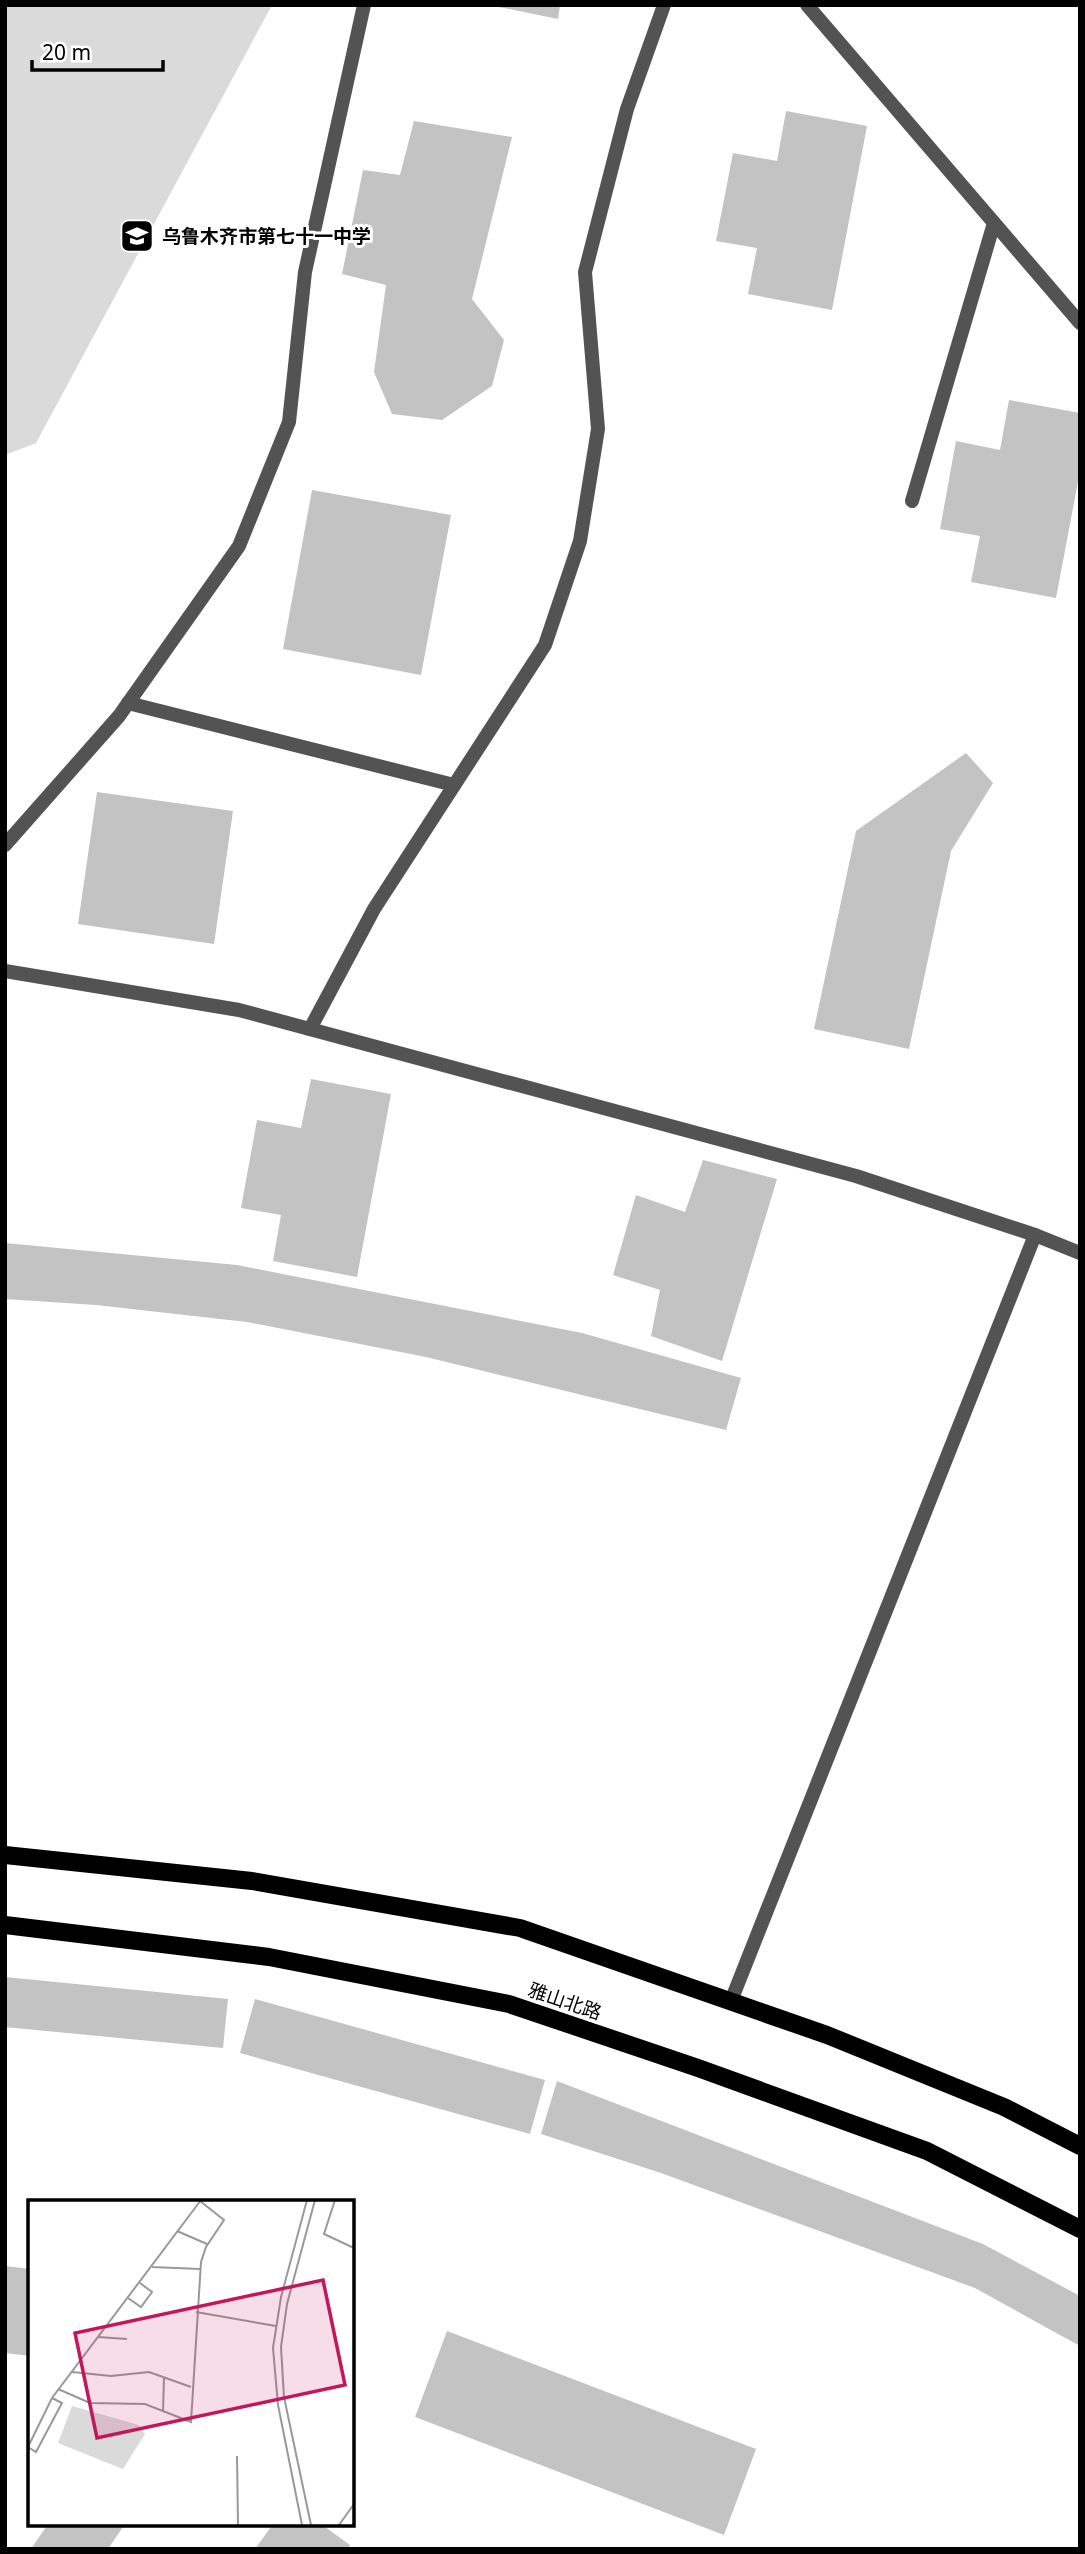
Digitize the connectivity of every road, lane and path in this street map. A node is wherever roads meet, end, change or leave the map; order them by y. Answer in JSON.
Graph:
{"nodes":[{"id":1,"x":365,"y":5,"type":"edge"},
{"id":2,"x":664,"y":5,"type":"edge"},
{"id":3,"x":807,"y":5,"type":"edge"},
{"id":4,"x":994,"y":223,"type":"junction"},
{"id":5,"x":1080,"y":323,"type":"edge"},
{"id":6,"x":912,"y":501,"type":"dead end"},
{"id":7,"x":128,"y":703,"type":"junction"},
{"id":8,"x":454,"y":785,"type":"junction"},
{"id":9,"x":5,"y":845,"type":"edge"},
{"id":10,"x":5,"y":971,"type":"edge"},
{"id":11,"x":310,"y":1029,"type":"junction"},
{"id":12,"x":1035,"y":1235,"type":"junction"},
{"id":13,"x":1080,"y":1254,"type":"edge"},
{"id":14,"x":5,"y":1855,"type":"edge"},
{"id":15,"x":5,"y":1925,"type":"edge"},
{"id":16,"x":731,"y":2001,"type":"junction"},
{"id":17,"x":1080,"y":2146,"type":"edge"},
{"id":18,"x":1080,"y":2230,"type":"edge"}],
"edges":[{"from":1,"to":7,"type":"lane"},
{"from":2,"to":8,"type":"lane"},
{"from":3,"to":4,"type":"lane"},
{"from":4,"to":5,"type":"lane"},
{"from":4,"to":6,"type":"lane"},
{"from":7,"to":8,"type":"lane"},
{"from":7,"to":9,"type":"lane"},
{"from":8,"to":11,"type":"lane"},
{"from":10,"to":11,"type":"lane"},
{"from":11,"to":12,"type":"lane"},
{"from":12,"to":13,"type":"lane"},
{"from":12,"to":16,"type":"lane"},
{"from":14,"to":16,"type":"main road"},
{"from":15,"to":18,"type":"main road","name":"雅山北路"},
{"from":16,"to":17,"type":"main road"}]}
